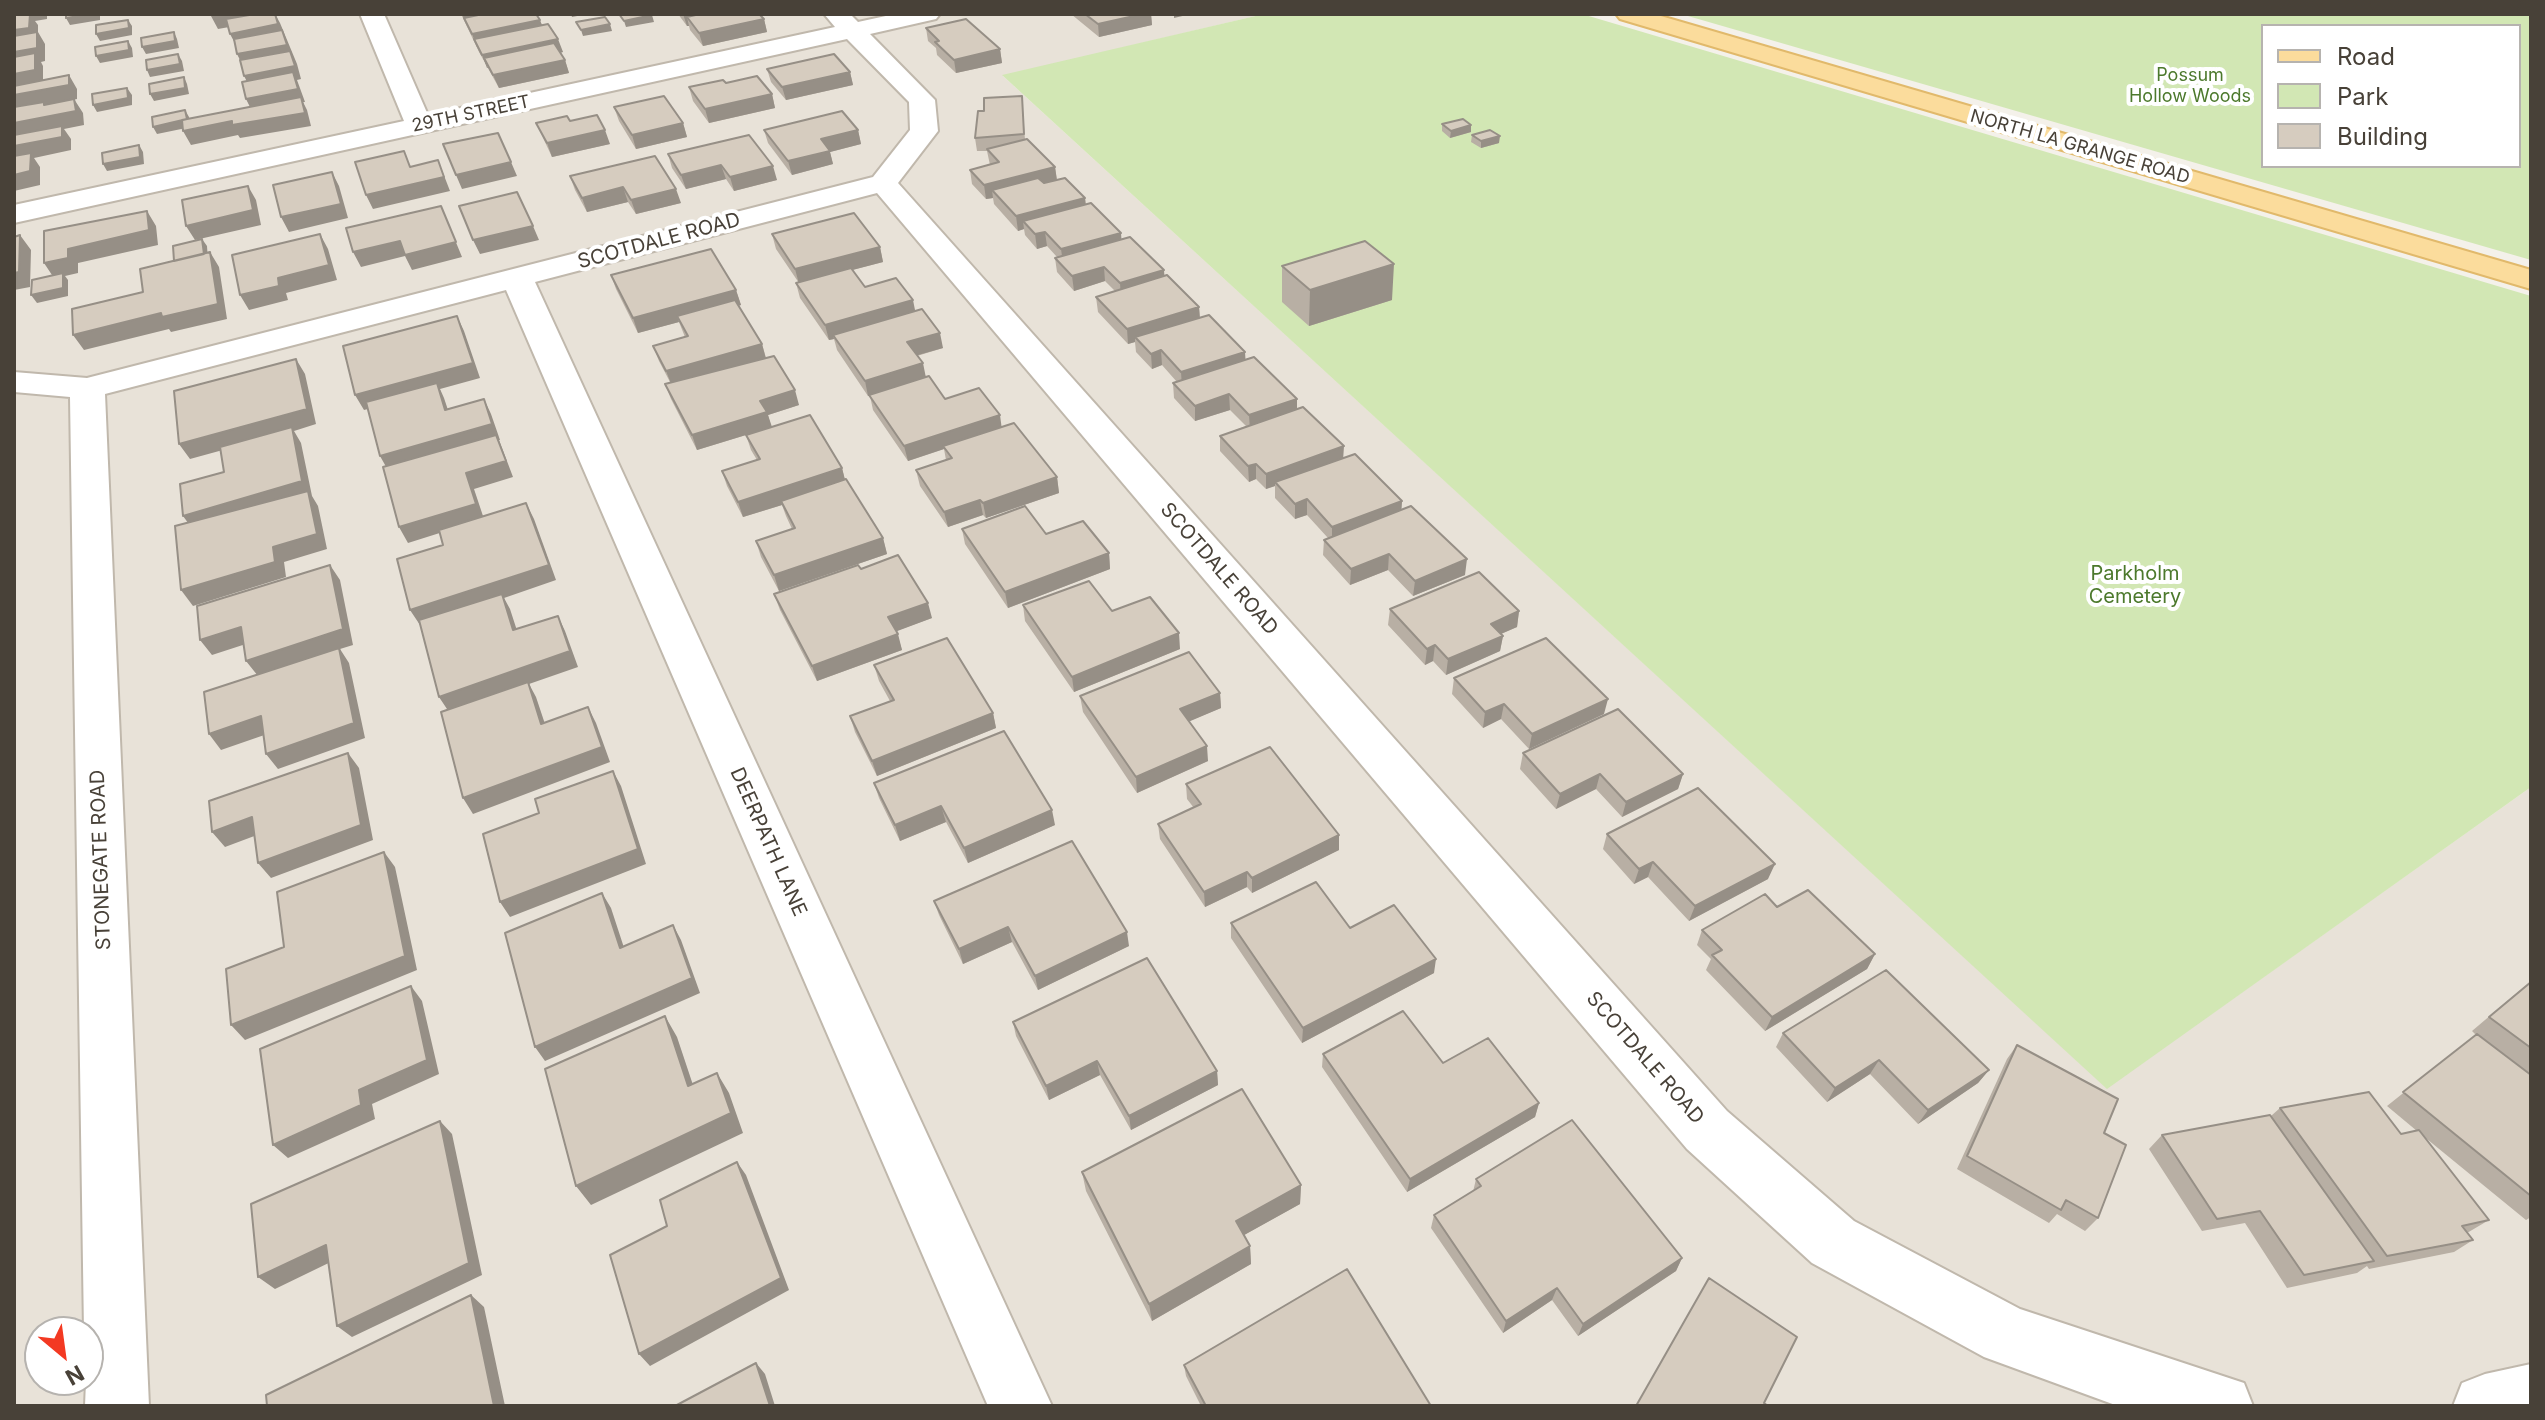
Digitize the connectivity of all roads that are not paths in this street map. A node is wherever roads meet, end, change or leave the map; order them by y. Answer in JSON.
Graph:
{"nodes":[{"id":1,"x":372,"y":14,"type":"edge"},
{"id":2,"x":928,"y":14,"type":"edge"},
{"id":3,"x":1628,"y":14,"type":"edge"},
{"id":4,"x":844,"y":22,"type":"edge"},
{"id":5,"x":419,"y":125,"type":"junction"},
{"id":6,"x":883,"y":183,"type":"junction"},
{"id":7,"x":14,"y":214,"type":"edge"},
{"id":8,"x":517,"y":278,"type":"junction"},
{"id":9,"x":2531,"y":280,"type":"edge"},
{"id":10,"x":14,"y":382,"type":"edge"},
{"id":11,"x":87,"y":388,"type":"junction"},
{"id":12,"x":2531,"y":1396,"type":"edge"},
{"id":13,"x":117,"y":1406,"type":"edge"},
{"id":14,"x":1020,"y":1406,"type":"edge"},
{"id":15,"x":2221,"y":1406,"type":"edge"},
{"id":16,"x":2485,"y":1406,"type":"edge"}],
"edges":[{"from":1,"to":5,"type":"street"},
{"from":2,"to":4,"type":"street","name":"29TH STREET"},
{"from":3,"to":9,"type":"main road","name":"NORTH LA GRANGE ROAD"},
{"from":4,"to":5,"type":"street","name":"29TH STREET"},
{"from":4,"to":6,"type":"street"},
{"from":5,"to":7,"type":"street","name":"29TH STREET"},
{"from":6,"to":8,"type":"street","name":"SCOTDALE ROAD"},
{"from":6,"to":15,"type":"street","name":"SCOTDALE ROAD"},
{"from":8,"to":11,"type":"street","name":"SCOTDALE ROAD"},
{"from":8,"to":14,"type":"street","name":"DEERPATH LANE"},
{"from":10,"to":11,"type":"street"},
{"from":11,"to":13,"type":"street","name":"STONEGATE ROAD"},
{"from":12,"to":16,"type":"street"}]}
